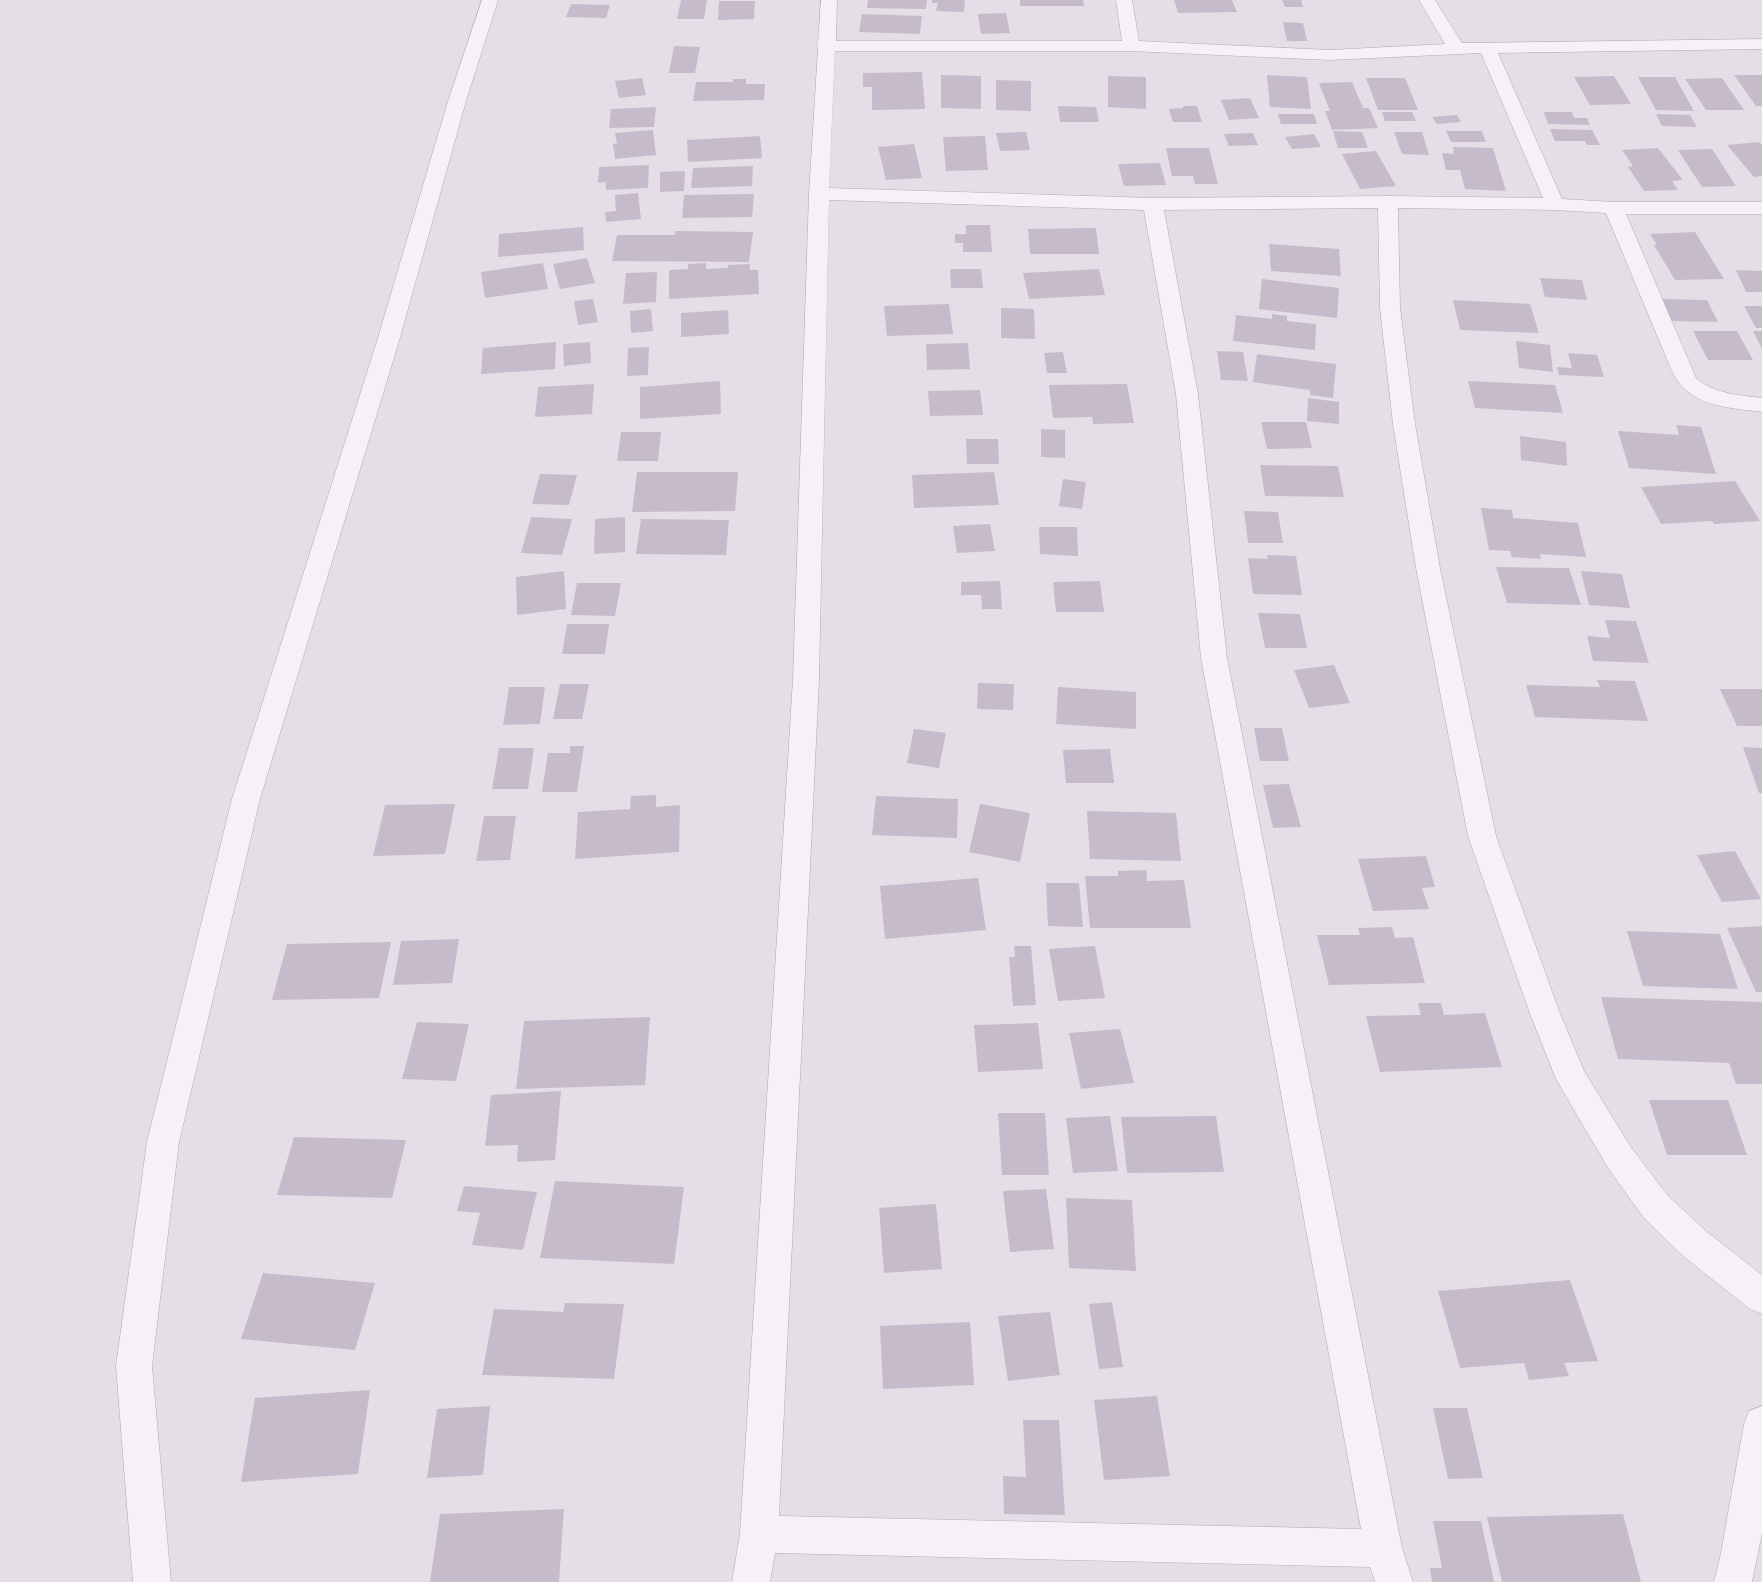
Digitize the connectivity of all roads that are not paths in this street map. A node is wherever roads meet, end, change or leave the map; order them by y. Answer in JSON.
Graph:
{"nodes":[{"id":1,"x":490,"y":0,"type":"edge"},
{"id":2,"x":829,"y":0,"type":"edge"},
{"id":3,"x":1124,"y":0,"type":"edge"},
{"id":4,"x":1427,"y":0,"type":"edge"},
{"id":5,"x":1762,"y":44,"type":"edge"},
{"id":6,"x":826,"y":46,"type":"junction"},
{"id":7,"x":1131,"y":46,"type":"junction"},
{"id":8,"x":1487,"y":47,"type":"junction"},
{"id":9,"x":1456,"y":48,"type":"junction"},
{"id":10,"x":819,"y":194,"type":"junction"},
{"id":11,"x":1388,"y":202,"type":"junction"},
{"id":12,"x":1153,"y":204,"type":"junction"},
{"id":13,"x":1555,"y":204,"type":"junction"},
{"id":14,"x":1614,"y":208,"type":"junction"},
{"id":15,"x":1762,"y":208,"type":"edge"},
{"id":16,"x":1762,"y":405,"type":"edge"},
{"id":17,"x":1762,"y":1297,"type":"edge"},
{"id":18,"x":1762,"y":1424,"type":"edge"},
{"id":19,"x":759,"y":1534,"type":"junction"},
{"id":20,"x":1389,"y":1565,"type":"edge"},
{"id":21,"x":152,"y":1582,"type":"edge"},
{"id":22,"x":751,"y":1582,"type":"edge"},
{"id":23,"x":1733,"y":1582,"type":"edge"}],
"edges":[{"from":1,"to":21,"type":"street"},
{"from":2,"to":6,"type":"street"},
{"from":3,"to":7,"type":"street"},
{"from":4,"to":9,"type":"street"},
{"from":5,"to":8,"type":"street"},
{"from":6,"to":7,"type":"street"},
{"from":6,"to":10,"type":"street"},
{"from":7,"to":9,"type":"street"},
{"from":8,"to":9,"type":"street"},
{"from":8,"to":13,"type":"street"},
{"from":10,"to":12,"type":"street"},
{"from":10,"to":19,"type":"street"},
{"from":11,"to":12,"type":"street"},
{"from":11,"to":13,"type":"street"},
{"from":11,"to":17,"type":"street"},
{"from":12,"to":20,"type":"street"},
{"from":13,"to":14,"type":"street"},
{"from":14,"to":15,"type":"street"},
{"from":14,"to":16,"type":"street"},
{"from":18,"to":23,"type":"street"},
{"from":19,"to":20,"type":"street"},
{"from":19,"to":22,"type":"street"}]}
